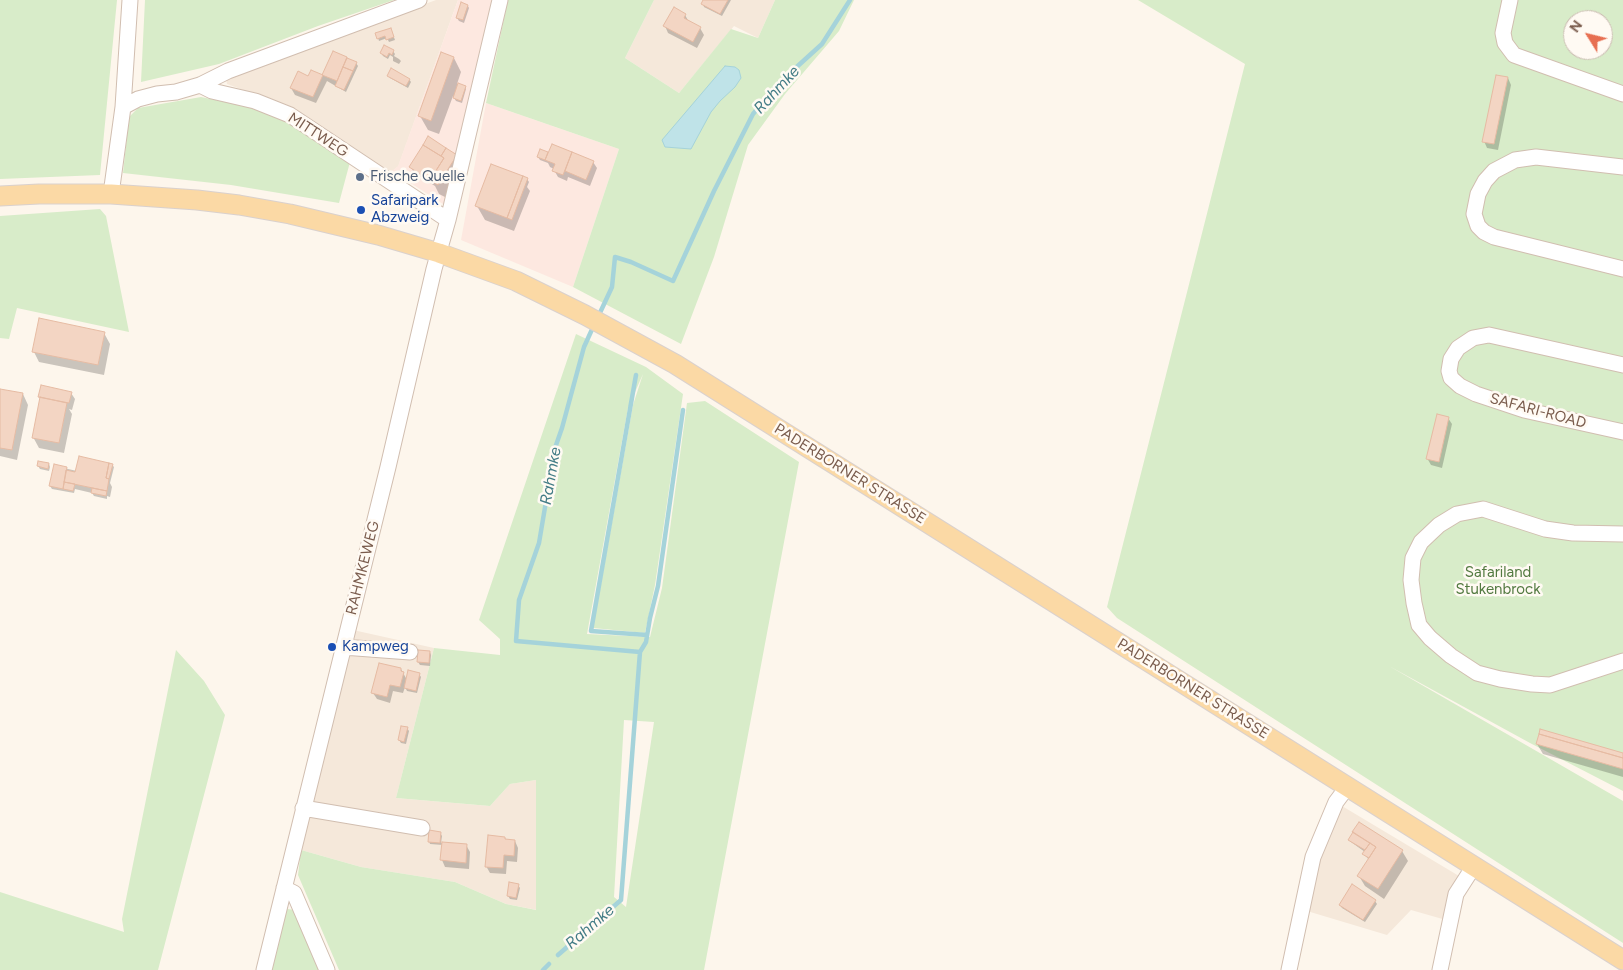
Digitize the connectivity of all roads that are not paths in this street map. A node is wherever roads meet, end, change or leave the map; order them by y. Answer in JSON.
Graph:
{"nodes":[{"id":1,"x":130,"y":0,"type":"edge"},
{"id":2,"x":418,"y":0,"type":"edge"},
{"id":3,"x":500,"y":0,"type":"edge"},
{"id":4,"x":1510,"y":0,"type":"edge"},
{"id":5,"x":200,"y":85,"type":"junction"},
{"id":6,"x":1623,"y":94,"type":"edge"},
{"id":7,"x":122,"y":107,"type":"junction"},
{"id":8,"x":1623,"y":167,"type":"edge"},
{"id":9,"x":111,"y":194,"type":"junction"},
{"id":10,"x":0,"y":196,"type":"edge"},
{"id":11,"x":448,"y":220,"type":"junction"},
{"id":12,"x":439,"y":253,"type":"junction"},
{"id":13,"x":1623,"y":269,"type":"edge"},
{"id":14,"x":1623,"y":365,"type":"edge"},
{"id":15,"x":1623,"y":432,"type":"edge"},
{"id":16,"x":1623,"y":534,"type":"edge"},
{"id":17,"x":343,"y":647,"type":"junction"},
{"id":18,"x":410,"y":652,"type":"dead end"},
{"id":19,"x":1623,"y":661,"type":"edge"},
{"id":20,"x":1348,"y":786,"type":"junction"},
{"id":21,"x":303,"y":808,"type":"junction"},
{"id":22,"x":422,"y":828,"type":"dead end"},
{"id":23,"x":1474,"y":866,"type":"junction"},
{"id":24,"x":284,"y":888,"type":"junction"},
{"id":25,"x":1623,"y":960,"type":"edge"},
{"id":26,"x":264,"y":970,"type":"edge"},
{"id":27,"x":328,"y":970,"type":"edge"},
{"id":28,"x":1289,"y":970,"type":"edge"},
{"id":29,"x":1440,"y":970,"type":"edge"}],
"edges":[{"from":1,"to":7,"type":"street"},
{"from":2,"to":5,"type":"street"},
{"from":3,"to":11,"type":"street"},
{"from":4,"to":6,"type":"street"},
{"from":5,"to":7,"type":"street"},
{"from":5,"to":11,"type":"street","name":"MITTWEG"},
{"from":7,"to":9,"type":"street"},
{"from":8,"to":13,"type":"street"},
{"from":9,"to":10,"type":"main road","name":"PADERBORNER STRASSE"},
{"from":9,"to":12,"type":"main road","name":"PADERBORNER STRASSE"},
{"from":11,"to":12,"type":"street"},
{"from":12,"to":17,"type":"street","name":"RAHMKEWEG"},
{"from":12,"to":20,"type":"main road","name":"PADERBORNER STRASSE"},
{"from":14,"to":15,"type":"street","name":"SAFARI-ROAD"},
{"from":16,"to":19,"type":"street"},
{"from":17,"to":18,"type":"street"},
{"from":17,"to":21,"type":"street","name":"RAHMKEWEG"},
{"from":20,"to":23,"type":"main road","name":"PADERBORNER STRASSE"},
{"from":20,"to":28,"type":"street"},
{"from":21,"to":22,"type":"street"},
{"from":21,"to":24,"type":"street","name":"RAHMKEWEG"},
{"from":23,"to":25,"type":"main road","name":"PADERBORNER STRASSE"},
{"from":23,"to":29,"type":"street"},
{"from":24,"to":26,"type":"street","name":"RAHMKEWEG"},
{"from":24,"to":27,"type":"street"}]}
